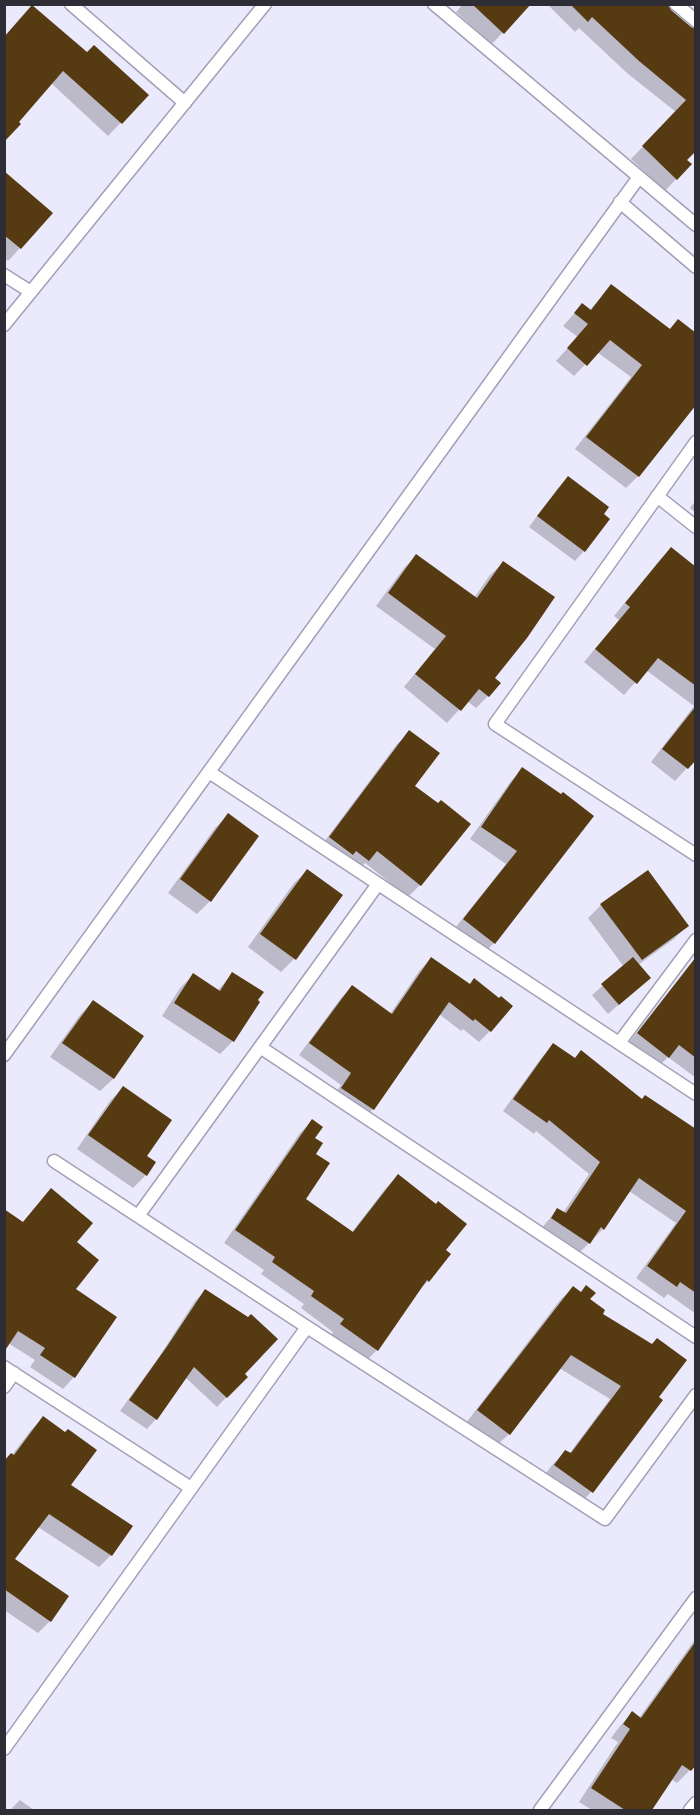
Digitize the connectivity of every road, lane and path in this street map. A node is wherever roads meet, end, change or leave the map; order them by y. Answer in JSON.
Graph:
{"nodes":[{"id":1,"x":71,"y":4,"type":"edge"},
{"id":2,"x":265,"y":4,"type":"edge"},
{"id":3,"x":434,"y":4,"type":"edge"},
{"id":4,"x":676,"y":4,"type":"edge"},
{"id":5,"x":696,"y":21,"type":"edge"},
{"id":6,"x":185,"y":103,"type":"junction"},
{"id":7,"x":639,"y":177,"type":"junction"},
{"id":8,"x":620,"y":202,"type":"junction"},
{"id":9,"x":696,"y":225,"type":"edge"},
{"id":10,"x":696,"y":267,"type":"edge"},
{"id":11,"x":4,"y":275,"type":"edge"},
{"id":12,"x":31,"y":292,"type":"junction"},
{"id":13,"x":4,"y":325,"type":"edge"},
{"id":14,"x":696,"y":442,"type":"edge"},
{"id":15,"x":657,"y":496,"type":"junction"},
{"id":16,"x":696,"y":527,"type":"edge"},
{"id":17,"x":209,"y":772,"type":"junction"},
{"id":18,"x":696,"y":855,"type":"edge"},
{"id":19,"x":378,"y":884,"type":"junction"},
{"id":20,"x":696,"y":940,"type":"edge"},
{"id":21,"x":619,"y":1043,"type":"junction"},
{"id":22,"x":260,"y":1047,"type":"junction"},
{"id":23,"x":4,"y":1055,"type":"edge"},
{"id":24,"x":696,"y":1094,"type":"edge"},
{"id":25,"x":54,"y":1161,"type":"dead end"},
{"id":26,"x":138,"y":1216,"type":"junction"},
{"id":27,"x":307,"y":1327,"type":"junction"},
{"id":28,"x":696,"y":1337,"type":"edge"},
{"id":29,"x":9,"y":1370,"type":"edge"},
{"id":30,"x":4,"y":1387,"type":"edge"},
{"id":31,"x":696,"y":1395,"type":"edge"},
{"id":32,"x":192,"y":1488,"type":"junction"},
{"id":33,"x":696,"y":1598,"type":"edge"},
{"id":34,"x":4,"y":1749,"type":"edge"},
{"id":35,"x":696,"y":1803,"type":"edge"},
{"id":36,"x":540,"y":1810,"type":"edge"},
{"id":37,"x":690,"y":1810,"type":"edge"}],
"edges":[{"from":1,"to":6,"type":"street"},
{"from":2,"to":6,"type":"street"},
{"from":3,"to":7,"type":"street"},
{"from":4,"to":5,"type":"street"},
{"from":6,"to":12,"type":"street"},
{"from":7,"to":8,"type":"street"},
{"from":7,"to":9,"type":"street"},
{"from":8,"to":10,"type":"street"},
{"from":8,"to":17,"type":"street"},
{"from":11,"to":12,"type":"street"},
{"from":12,"to":13,"type":"street"},
{"from":14,"to":15,"type":"street"},
{"from":15,"to":16,"type":"street"},
{"from":15,"to":18,"type":"street"},
{"from":17,"to":19,"type":"street"},
{"from":17,"to":23,"type":"street"},
{"from":19,"to":21,"type":"street"},
{"from":19,"to":22,"type":"street"},
{"from":20,"to":21,"type":"street"},
{"from":21,"to":24,"type":"street"},
{"from":22,"to":26,"type":"street"},
{"from":22,"to":28,"type":"street"},
{"from":25,"to":26,"type":"street"},
{"from":26,"to":27,"type":"street"},
{"from":27,"to":31,"type":"street"},
{"from":27,"to":32,"type":"street"},
{"from":29,"to":30,"type":"street"},
{"from":29,"to":32,"type":"street"},
{"from":32,"to":34,"type":"street"},
{"from":33,"to":36,"type":"street"},
{"from":35,"to":37,"type":"street"}]}
